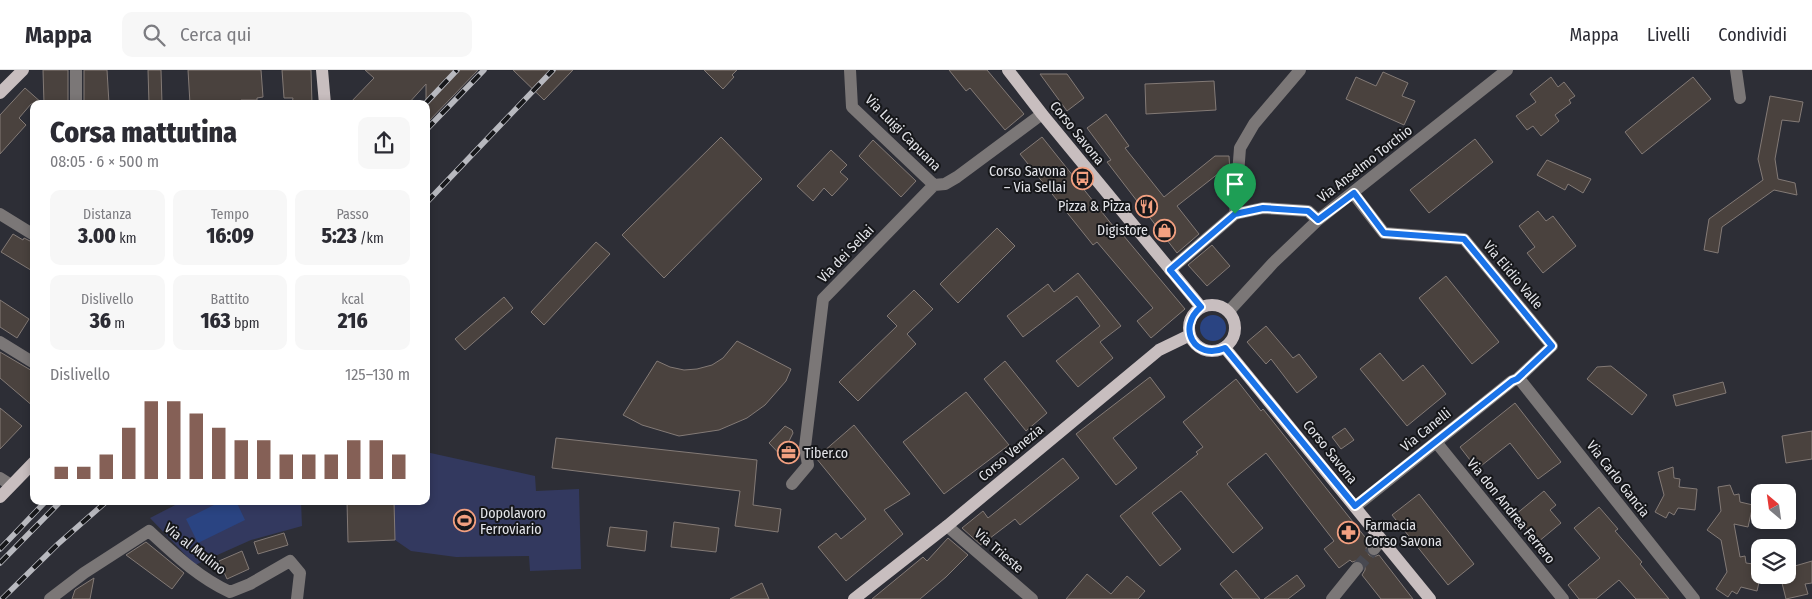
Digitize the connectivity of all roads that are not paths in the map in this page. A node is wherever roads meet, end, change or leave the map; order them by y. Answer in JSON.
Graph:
{"nodes":[{"id":1,"x":23,"y":70,"type":"edge"},
{"id":2,"x":76,"y":70,"type":"edge"},
{"id":3,"x":322,"y":70,"type":"edge"},
{"id":4,"x":850,"y":70,"type":"edge"},
{"id":5,"x":1008,"y":70,"type":"edge"},
{"id":6,"x":1300,"y":70,"type":"edge"},
{"id":7,"x":1507,"y":70,"type":"edge"},
{"id":8,"x":1736,"y":70,"type":"edge"},
{"id":9,"x":0,"y":93,"type":"edge"},
{"id":10,"x":1740,"y":98,"type":"dead end"},
{"id":11,"x":76,"y":100,"type":"edge"},
{"id":12,"x":325,"y":100,"type":"edge"},
{"id":13,"x":1042,"y":114,"type":"junction"},
{"id":14,"x":934,"y":186,"type":"junction"},
{"id":15,"x":1354,"y":193,"type":"junction"},
{"id":16,"x":0,"y":214,"type":"edge"},
{"id":17,"x":1235,"y":214,"type":"junction"},
{"id":18,"x":1318,"y":220,"type":"junction"},
{"id":19,"x":30,"y":233,"type":"edge"},
{"id":20,"x":1170,"y":270,"type":"junction"},
{"id":21,"x":1201,"y":307,"type":"junction"},
{"id":22,"x":1229,"y":311,"type":"junction"},
{"id":23,"x":1190,"y":335,"type":"junction"},
{"id":24,"x":0,"y":342,"type":"edge"},
{"id":25,"x":1225,"y":348,"type":"junction"},
{"id":26,"x":30,"y":361,"type":"edge"},
{"id":27,"x":1517,"y":379,"type":"junction"},
{"id":28,"x":1436,"y":442,"type":"junction"},
{"id":29,"x":30,"y":465,"type":"edge"},
{"id":30,"x":6,"y":481,"type":"edge"},
{"id":31,"x":792,"y":484,"type":"dead end"},
{"id":32,"x":0,"y":497,"type":"edge"},
{"id":33,"x":1355,"y":506,"type":"junction"},
{"id":34,"x":947,"y":526,"type":"junction"},
{"id":35,"x":1357,"y":568,"type":"tunnel mouth"},
{"id":36,"x":50,"y":599,"type":"edge"},
{"id":37,"x":297,"y":599,"type":"edge"},
{"id":38,"x":854,"y":599,"type":"edge"},
{"id":39,"x":1032,"y":599,"type":"edge"},
{"id":40,"x":1332,"y":599,"type":"edge"},
{"id":41,"x":1430,"y":599,"type":"edge"},
{"id":42,"x":1563,"y":599,"type":"edge"},
{"id":43,"x":1694,"y":599,"type":"edge"}],
"edges":[{"from":1,"to":9,"type":"main road"},
{"from":2,"to":11,"type":"street"},
{"from":3,"to":12,"type":"main road"},
{"from":4,"to":14,"type":"street","name":"Via Luigi Capuana"},
{"from":5,"to":13,"type":"main road","name":"Corso Savona"},
{"from":6,"to":17,"type":"street"},
{"from":7,"to":15,"type":"street","name":"Via Anselmo Torchio"},
{"from":8,"to":10,"type":"street"},
{"from":13,"to":14,"type":"street","name":"Via dei Sellai"},
{"from":13,"to":20,"type":"main road","name":"Corso Savona"},
{"from":14,"to":31,"type":"street","name":"Via dei Sellai"},
{"from":15,"to":18,"type":"street","name":"Via Anselmo Torchio"},
{"from":15,"to":27,"type":"street","name":"Via Elidio Valle"},
{"from":16,"to":19,"type":"street"},
{"from":17,"to":18,"type":"street"},
{"from":17,"to":20,"type":"street"},
{"from":18,"to":22,"type":"street","name":"Via Anselmo Torchio"},
{"from":20,"to":21,"type":"main road","name":"Corso Savona"},
{"from":21,"to":22,"type":"main road"},
{"from":21,"to":23,"type":"main road"},
{"from":22,"to":25,"type":"main road"},
{"from":23,"to":25,"type":"main road"},
{"from":23,"to":34,"type":"main road","name":"Corso Venezia"},
{"from":24,"to":26,"type":"street"},
{"from":25,"to":33,"type":"main road","name":"Corso Savona"},
{"from":27,"to":28,"type":"street","name":"Via Canelli"},
{"from":27,"to":43,"type":"street","name":"Via Carlo Gancia"},
{"from":28,"to":33,"type":"street","name":"Via Canelli"},
{"from":28,"to":42,"type":"street","name":"Via don Andrea Ferrero"},
{"from":29,"to":30,"type":"main road"},
{"from":30,"to":32,"type":"main road"},
{"from":33,"to":41,"type":"main road","name":"Corso Savona"},
{"from":34,"to":38,"type":"main road","name":"Corso Venezia"},
{"from":34,"to":39,"type":"street","name":"Via Trieste"},
{"from":35,"to":40,"type":"street"},
{"from":36,"to":37,"type":"street","name":"Via al Mulino"}]}
